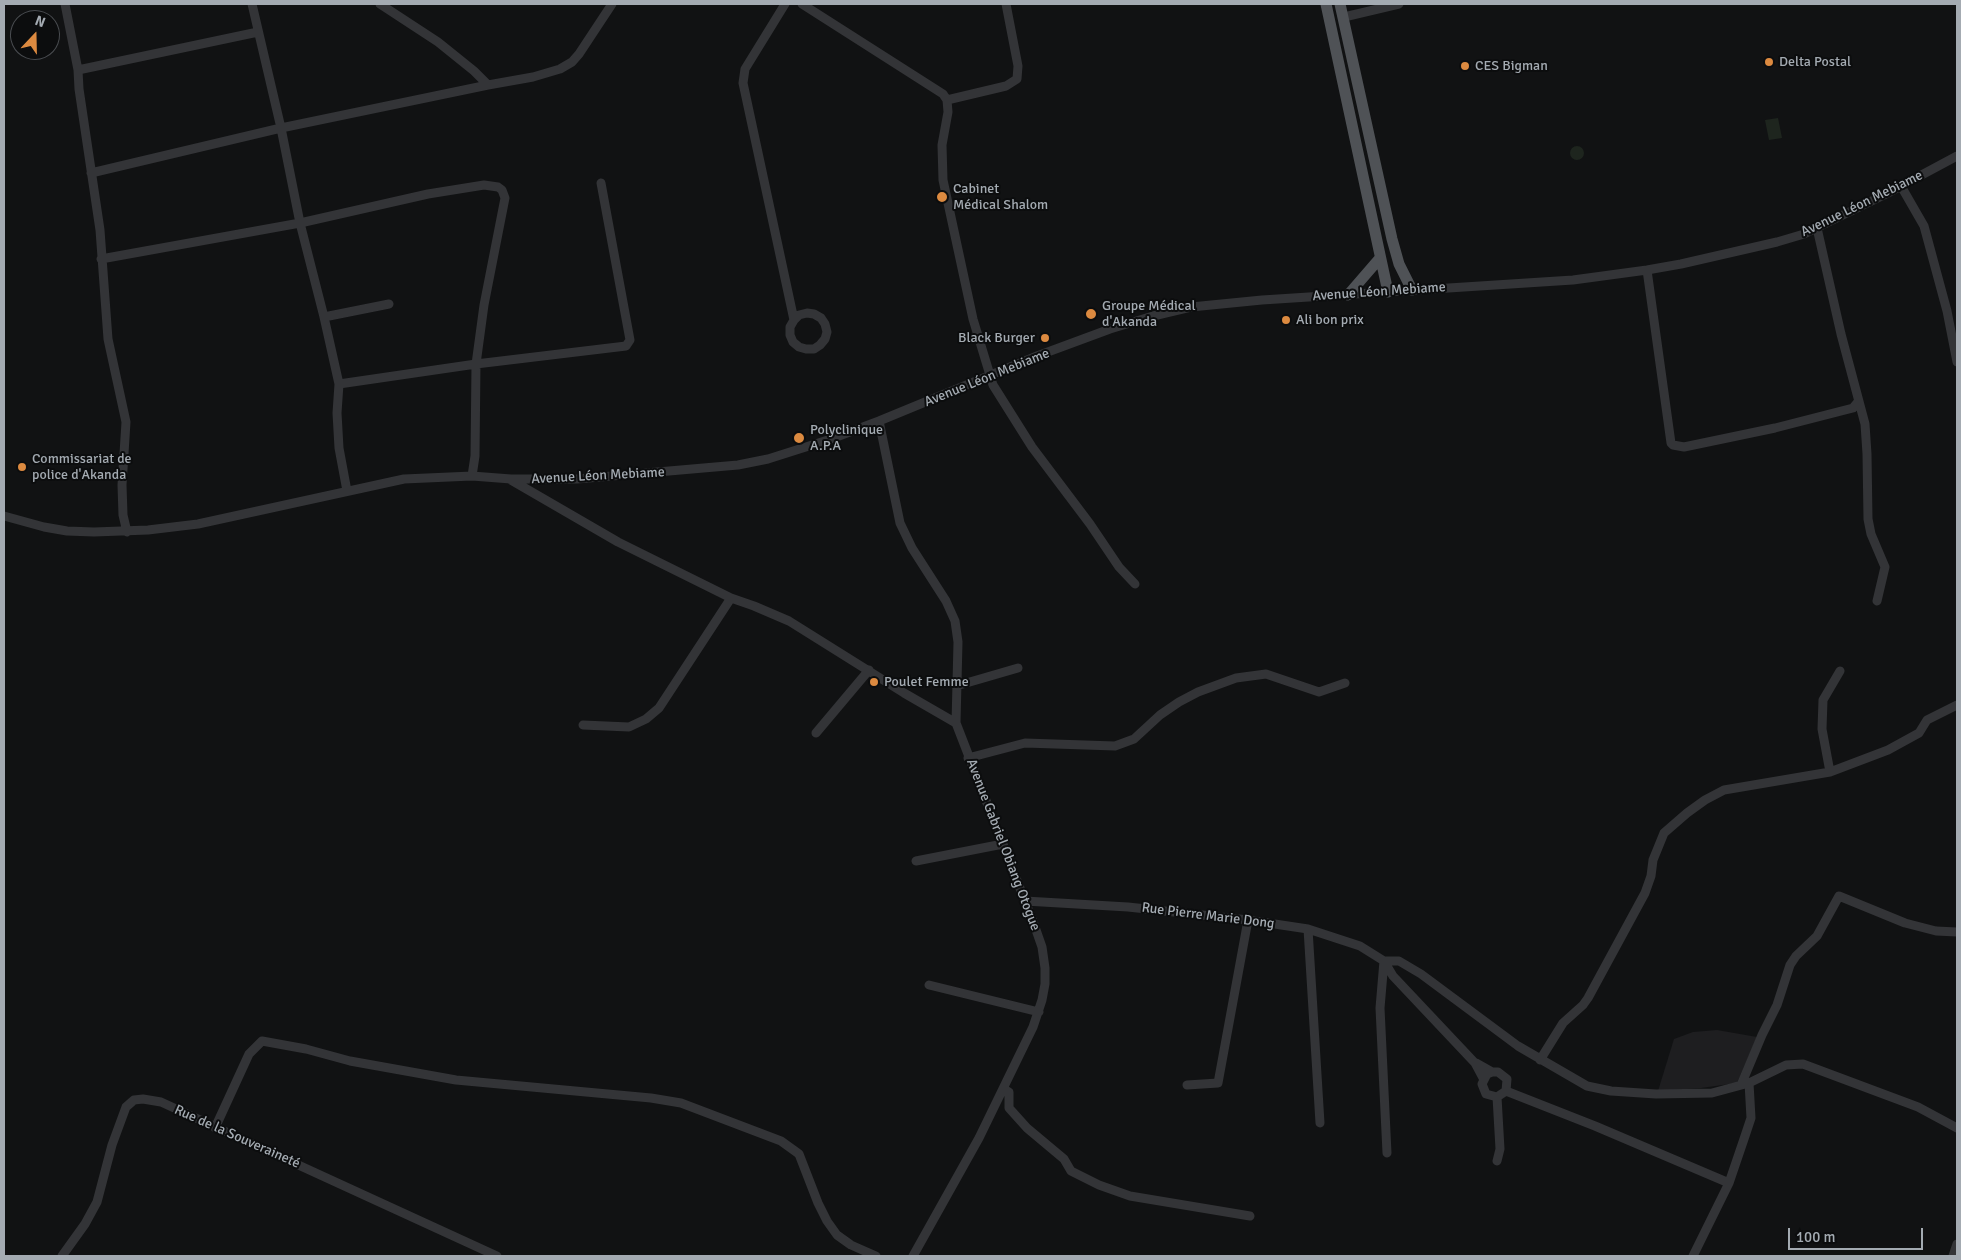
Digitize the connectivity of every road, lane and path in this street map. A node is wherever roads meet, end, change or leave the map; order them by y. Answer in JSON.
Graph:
{"nodes":[{"id":1,"x":65,"y":4,"type":"edge"},
{"id":2,"x":252,"y":4,"type":"edge"},
{"id":3,"x":380,"y":4,"type":"edge"},
{"id":4,"x":612,"y":4,"type":"edge"},
{"id":5,"x":785,"y":4,"type":"edge"},
{"id":6,"x":802,"y":4,"type":"edge"},
{"id":7,"x":1006,"y":4,"type":"edge"},
{"id":8,"x":1326,"y":4,"type":"edge"},
{"id":9,"x":1340,"y":4,"type":"edge"},
{"id":10,"x":1399,"y":4,"type":"edge"},
{"id":11,"x":1344,"y":17,"type":"junction"},
{"id":12,"x":258,"y":32,"type":"junction"},
{"id":13,"x":78,"y":70,"type":"junction"},
{"id":14,"x":488,"y":85,"type":"junction"},
{"id":15,"x":947,"y":100,"type":"junction"},
{"id":16,"x":281,"y":128,"type":"junction"},
{"id":17,"x":1957,"y":156,"type":"edge"},
{"id":18,"x":91,"y":173,"type":"junction"},
{"id":19,"x":602,"y":183,"type":"dead end"},
{"id":20,"x":1901,"y":186,"type":"junction"},
{"id":21,"x":300,"y":223,"type":"junction"},
{"id":22,"x":1817,"y":228,"type":"junction"},
{"id":23,"x":1380,"y":258,"type":"junction"},
{"id":24,"x":101,"y":259,"type":"junction"},
{"id":25,"x":1647,"y":270,"type":"junction"},
{"id":26,"x":1412,"y":290,"type":"junction"},
{"id":27,"x":1388,"y":292,"type":"junction"},
{"id":28,"x":1348,"y":295,"type":"junction"},
{"id":29,"x":389,"y":304,"type":"dead end"},
{"id":30,"x":324,"y":317,"type":"junction"},
{"id":31,"x":794,"y":320,"type":"junction"},
{"id":32,"x":1957,"y":362,"type":"edge"},
{"id":33,"x":476,"y":364,"type":"junction"},
{"id":34,"x":989,"y":376,"type":"junction"},
{"id":35,"x":339,"y":384,"type":"junction"},
{"id":36,"x":1858,"y":402,"type":"junction"},
{"id":37,"x":879,"y":421,"type":"junction"},
{"id":38,"x":472,"y":476,"type":"junction"},
{"id":39,"x":511,"y":479,"type":"junction"},
{"id":40,"x":347,"y":491,"type":"junction"},
{"id":41,"x":4,"y":516,"type":"edge"},
{"id":42,"x":127,"y":532,"type":"junction"},
{"id":43,"x":1135,"y":584,"type":"dead end"},
{"id":44,"x":731,"y":598,"type":"junction"},
{"id":45,"x":1876,"y":601,"type":"dead end"},
{"id":46,"x":1018,"y":668,"type":"dead end"},
{"id":47,"x":869,"y":670,"type":"junction"},
{"id":48,"x":1840,"y":671,"type":"dead end"},
{"id":49,"x":1344,"y":683,"type":"dead end"},
{"id":50,"x":956,"y":686,"type":"junction"},
{"id":51,"x":1957,"y":705,"type":"edge"},
{"id":52,"x":956,"y":723,"type":"junction"},
{"id":53,"x":583,"y":725,"type":"dead end"},
{"id":54,"x":816,"y":733,"type":"dead end"},
{"id":55,"x":968,"y":758,"type":"junction"},
{"id":56,"x":1830,"y":772,"type":"junction"},
{"id":57,"x":1003,"y":844,"type":"junction"},
{"id":58,"x":916,"y":861,"type":"dead end"},
{"id":59,"x":1025,"y":901,"type":"junction"},
{"id":60,"x":1248,"y":920,"type":"junction"},
{"id":61,"x":1308,"y":929,"type":"junction"},
{"id":62,"x":1957,"y":932,"type":"edge"},
{"id":63,"x":1384,"y":961,"type":"junction"},
{"id":64,"x":929,"y":985,"type":"dead end"},
{"id":65,"x":1039,"y":1012,"type":"junction"},
{"id":66,"x":1540,"y":1060,"type":"junction"},
{"id":67,"x":1475,"y":1063,"type":"junction"},
{"id":68,"x":1492,"y":1072,"type":"junction"},
{"id":69,"x":1483,"y":1078,"type":"junction"},
{"id":70,"x":1745,"y":1084,"type":"junction"},
{"id":71,"x":1187,"y":1085,"type":"dead end"},
{"id":72,"x":1004,"y":1089,"type":"junction"},
{"id":73,"x":1506,"y":1091,"type":"junction"},
{"id":74,"x":1497,"y":1097,"type":"junction"},
{"id":75,"x":1320,"y":1123,"type":"dead end"},
{"id":76,"x":215,"y":1128,"type":"junction"},
{"id":77,"x":1957,"y":1128,"type":"edge"},
{"id":78,"x":1387,"y":1153,"type":"dead end"},
{"id":79,"x":1497,"y":1161,"type":"dead end"},
{"id":80,"x":1729,"y":1183,"type":"junction"},
{"id":81,"x":1250,"y":1216,"type":"dead end"},
{"id":82,"x":1957,"y":1244,"type":"edge"},
{"id":83,"x":62,"y":1256,"type":"edge"},
{"id":84,"x":497,"y":1256,"type":"edge"},
{"id":85,"x":876,"y":1256,"type":"edge"},
{"id":86,"x":913,"y":1256,"type":"edge"},
{"id":87,"x":1693,"y":1256,"type":"edge"},
{"id":88,"x":1953,"y":1256,"type":"edge"}],
"edges":[{"from":1,"to":13,"type":"street"},
{"from":2,"to":12,"type":"street"},
{"from":3,"to":14,"type":"street"},
{"from":4,"to":14,"type":"street"},
{"from":5,"to":31,"type":"street"},
{"from":6,"to":15,"type":"street"},
{"from":7,"to":15,"type":"street"},
{"from":8,"to":23,"type":"main road"},
{"from":9,"to":11,"type":"main road"},
{"from":10,"to":11,"type":"street"},
{"from":11,"to":26,"type":"main road"},
{"from":12,"to":13,"type":"street"},
{"from":12,"to":16,"type":"street"},
{"from":13,"to":18,"type":"street"},
{"from":14,"to":16,"type":"street"},
{"from":15,"to":34,"type":"street"},
{"from":16,"to":18,"type":"street"},
{"from":16,"to":21,"type":"street"},
{"from":17,"to":20,"type":"street","name":"Avenue Léon Mebiame"},
{"from":18,"to":24,"type":"street"},
{"from":19,"to":33,"type":"street"},
{"from":20,"to":22,"type":"street","name":"Avenue Léon Mebiame"},
{"from":20,"to":32,"type":"street"},
{"from":21,"to":24,"type":"street"},
{"from":21,"to":30,"type":"street"},
{"from":21,"to":33,"type":"street"},
{"from":22,"to":25,"type":"street","name":"Avenue Léon Mebiame"},
{"from":22,"to":36,"type":"street"},
{"from":23,"to":27,"type":"main road"},
{"from":23,"to":28,"type":"main road"},
{"from":24,"to":42,"type":"street"},
{"from":25,"to":26,"type":"street","name":"Avenue Léon Mebiame"},
{"from":25,"to":36,"type":"street"},
{"from":26,"to":27,"type":"street","name":"Avenue Léon Mebiame"},
{"from":27,"to":28,"type":"street","name":"Avenue Léon Mebiame"},
{"from":28,"to":34,"type":"street","name":"Avenue Léon Mebiame"},
{"from":29,"to":30,"type":"street"},
{"from":30,"to":35,"type":"street"},
{"from":31,"to":31,"type":"street"},
{"from":33,"to":35,"type":"street"},
{"from":33,"to":38,"type":"street"},
{"from":34,"to":37,"type":"street","name":"Avenue Léon Mebiame"},
{"from":34,"to":43,"type":"street"},
{"from":35,"to":40,"type":"street"},
{"from":36,"to":45,"type":"street"},
{"from":37,"to":39,"type":"street","name":"Avenue Léon Mebiame"},
{"from":37,"to":50,"type":"street","name":"Avenue Gabriel Obiang Otogue"},
{"from":38,"to":39,"type":"street","name":"Avenue Léon Mebiame"},
{"from":38,"to":40,"type":"street","name":"Avenue Léon Mebiame"},
{"from":39,"to":44,"type":"street"},
{"from":40,"to":42,"type":"street","name":"Avenue Léon Mebiame"},
{"from":41,"to":42,"type":"street","name":"Avenue Léon Mebiame"},
{"from":44,"to":47,"type":"street"},
{"from":44,"to":53,"type":"street"},
{"from":46,"to":50,"type":"street"},
{"from":47,"to":52,"type":"street"},
{"from":47,"to":54,"type":"street"},
{"from":48,"to":56,"type":"street"},
{"from":49,"to":55,"type":"street"},
{"from":50,"to":52,"type":"street","name":"Avenue Gabriel Obiang Otogue"},
{"from":51,"to":56,"type":"street"},
{"from":52,"to":55,"type":"street","name":"Avenue Gabriel Obiang Otogue"},
{"from":55,"to":57,"type":"street","name":"Avenue Gabriel Obiang Otogue"},
{"from":56,"to":66,"type":"street"},
{"from":57,"to":58,"type":"street"},
{"from":57,"to":59,"type":"street","name":"Avenue Gabriel Obiang Otogue"},
{"from":59,"to":60,"type":"street","name":"Rue Pierre Marie Dong"},
{"from":59,"to":65,"type":"street","name":"Avenue Gabriel Obiang Otogue"},
{"from":60,"to":61,"type":"street","name":"Rue Pierre Marie Dong"},
{"from":60,"to":71,"type":"street"},
{"from":61,"to":63,"type":"street","name":"Rue Pierre Marie Dong"},
{"from":61,"to":75,"type":"street"},
{"from":62,"to":70,"type":"street"},
{"from":63,"to":66,"type":"street"},
{"from":63,"to":67,"type":"street"},
{"from":63,"to":78,"type":"street"},
{"from":64,"to":65,"type":"street"},
{"from":65,"to":72,"type":"street","name":"Avenue Gabriel Obiang Otogue"},
{"from":66,"to":70,"type":"street"},
{"from":67,"to":68,"type":"street"},
{"from":67,"to":69,"type":"street"},
{"from":68,"to":69,"type":"street"},
{"from":68,"to":73,"type":"street"},
{"from":69,"to":74,"type":"street"},
{"from":70,"to":77,"type":"street"},
{"from":70,"to":80,"type":"street"},
{"from":72,"to":81,"type":"street"},
{"from":72,"to":86,"type":"street","name":"Avenue Gabriel Obiang Otogue"},
{"from":73,"to":74,"type":"street"},
{"from":73,"to":80,"type":"street"},
{"from":74,"to":79,"type":"street"},
{"from":76,"to":83,"type":"street","name":"Rue de la Souveraineté"},
{"from":76,"to":84,"type":"street","name":"Rue de la Souveraineté"},
{"from":76,"to":85,"type":"street"},
{"from":80,"to":87,"type":"street"},
{"from":82,"to":88,"type":"street"}]}
